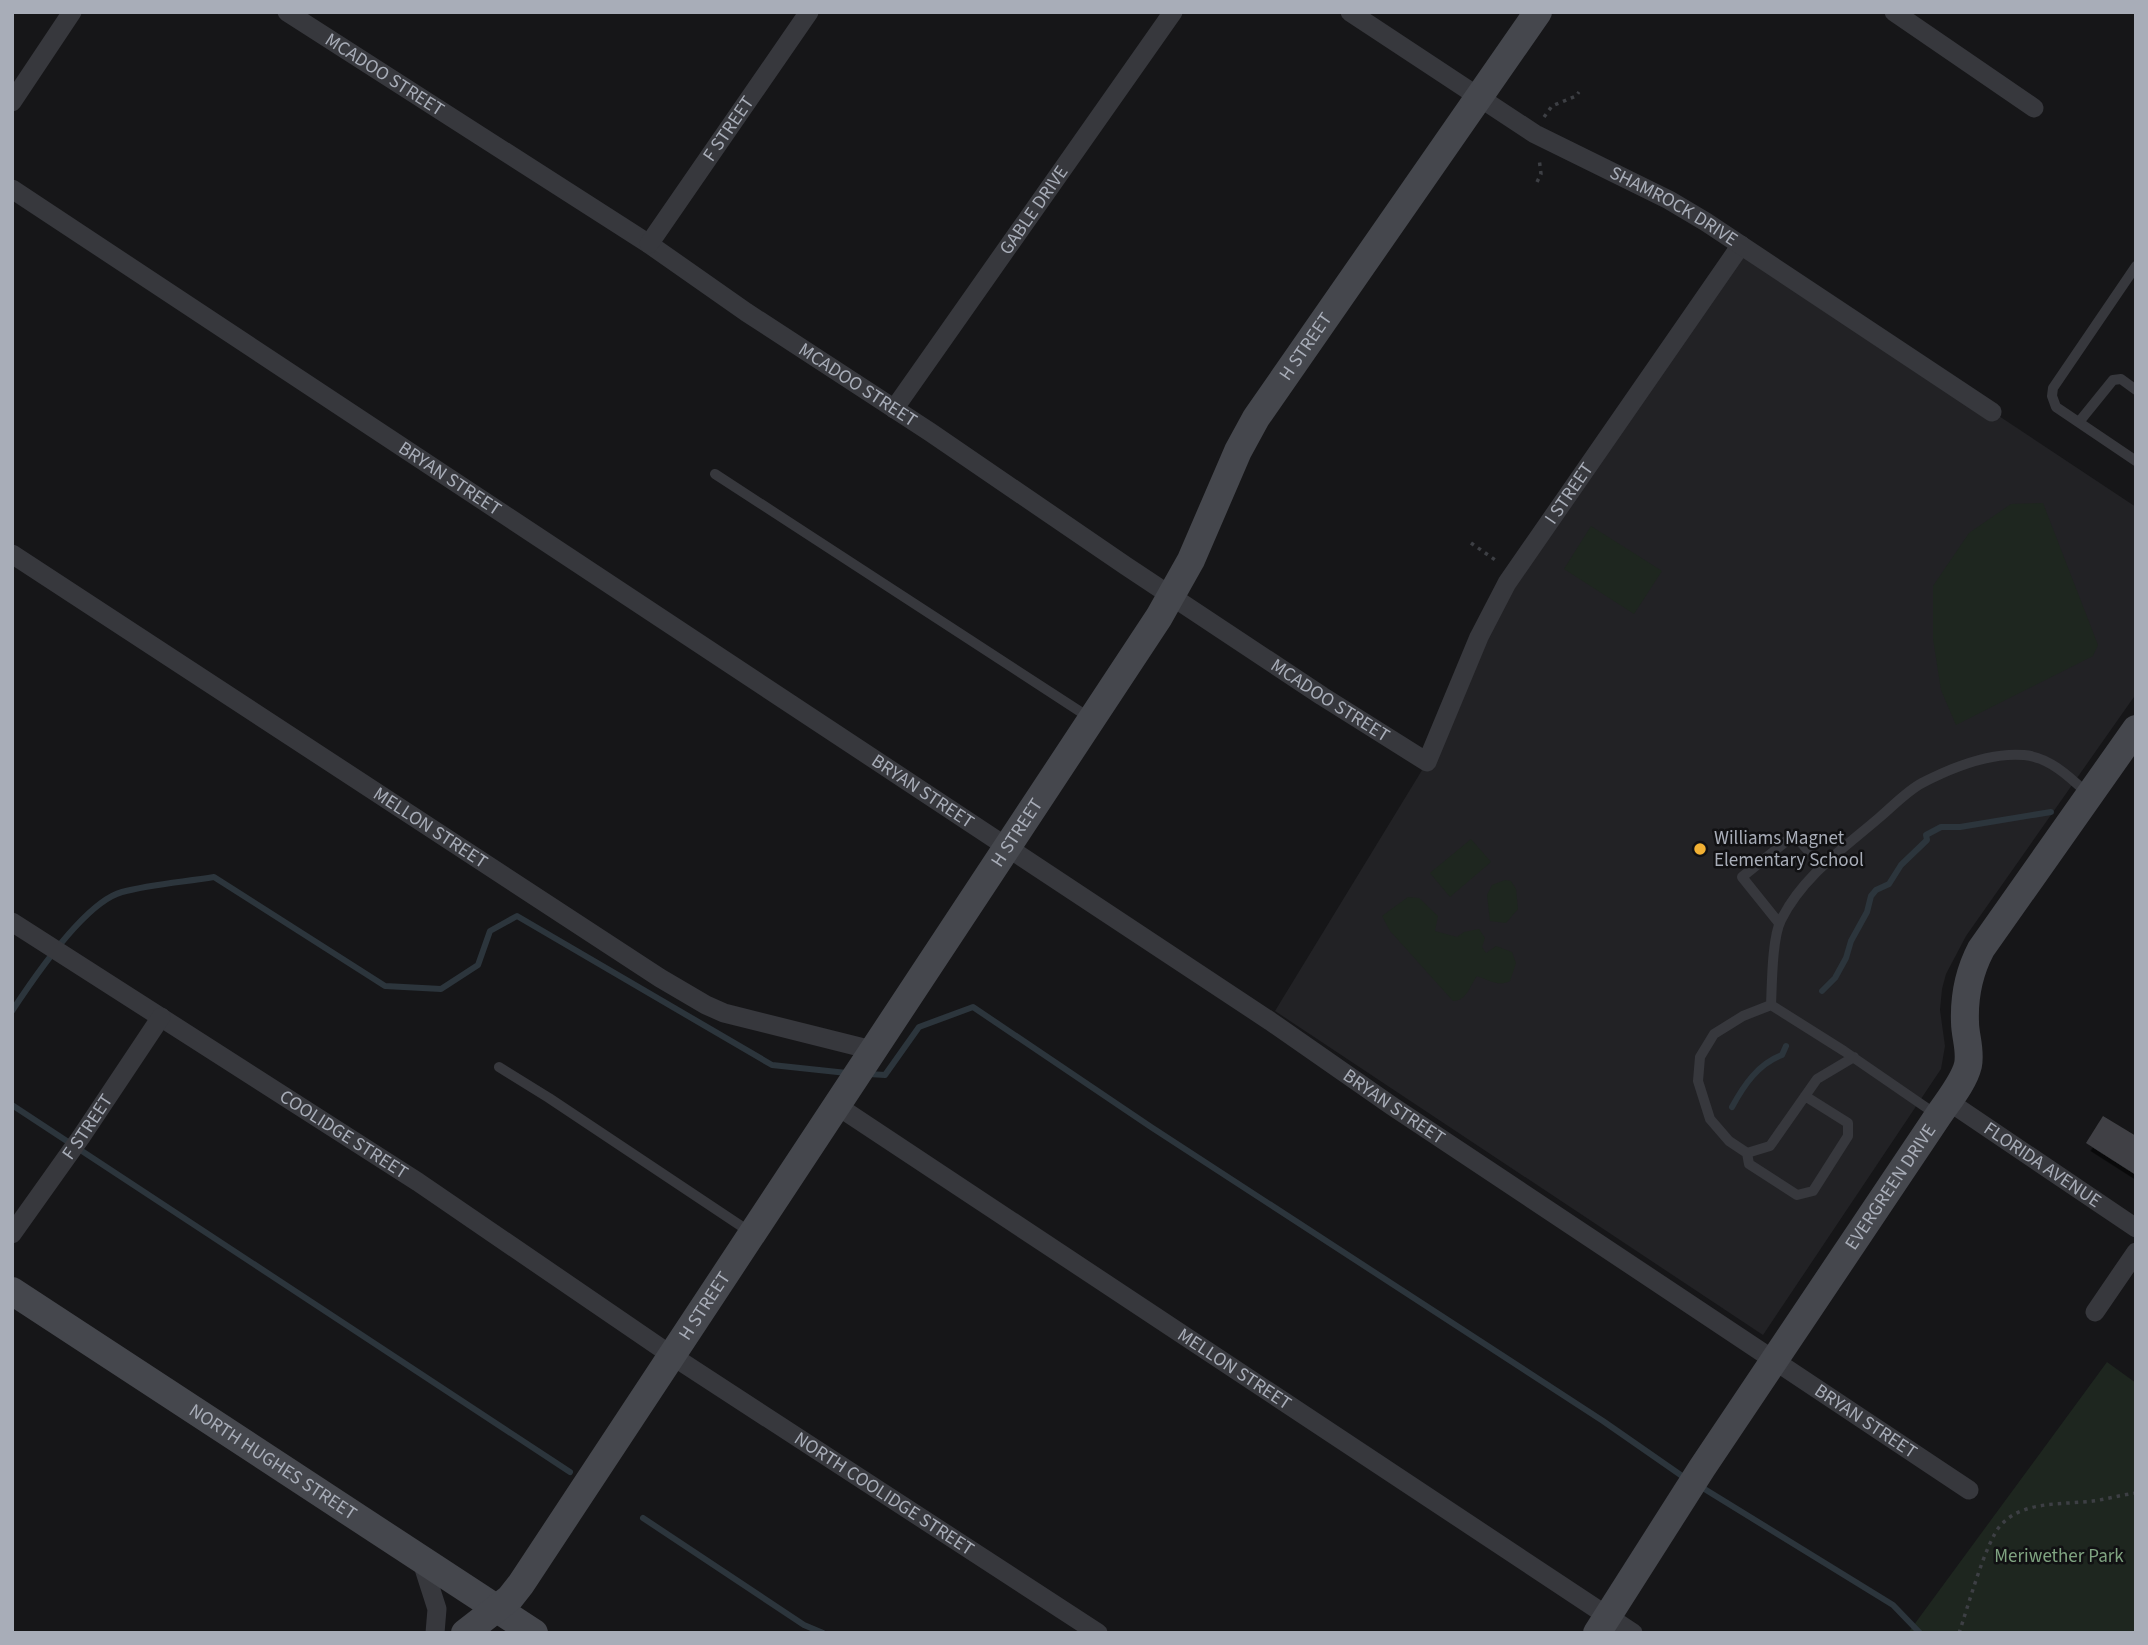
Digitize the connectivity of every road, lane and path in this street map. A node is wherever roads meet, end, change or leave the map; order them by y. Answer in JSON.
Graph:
{"nodes":[{"id":1,"x":72,"y":12,"type":"edge"},
{"id":2,"x":287,"y":12,"type":"edge"},
{"id":3,"x":809,"y":12,"type":"edge"},
{"id":4,"x":1173,"y":12,"type":"edge"},
{"id":5,"x":1350,"y":12,"type":"edge"},
{"id":6,"x":1538,"y":12,"type":"edge"},
{"id":7,"x":1894,"y":12,"type":"edge"},
{"id":8,"x":1579,"y":92,"type":"dead end"},
{"id":9,"x":1479,"y":98,"type":"junction"},
{"id":10,"x":12,"y":102,"type":"edge"},
{"id":11,"x":2034,"y":108,"type":"dead end"},
{"id":12,"x":1541,"y":138,"type":"junction"},
{"id":13,"x":1537,"y":182,"type":"dead end"},
{"id":14,"x":12,"y":189,"type":"edge"},
{"id":15,"x":649,"y":244,"type":"junction"},
{"id":16,"x":1741,"y":244,"type":"junction"},
{"id":17,"x":2136,"y":266,"type":"edge"},
{"id":18,"x":2136,"y":390,"type":"edge"},
{"id":19,"x":894,"y":409,"type":"junction"},
{"id":20,"x":1992,"y":412,"type":"dead end"},
{"id":21,"x":2079,"y":422,"type":"junction"},
{"id":22,"x":2136,"y":461,"type":"edge"},
{"id":23,"x":715,"y":474,"type":"dead end"},
{"id":24,"x":1471,"y":543,"type":"dead end"},
{"id":25,"x":12,"y":554,"type":"edge"},
{"id":26,"x":1514,"y":573,"type":"junction"},
{"id":27,"x":1171,"y":595,"type":"junction"},
{"id":28,"x":1092,"y":719,"type":"junction"},
{"id":29,"x":2136,"y":729,"type":"edge"},
{"id":30,"x":1427,"y":762,"type":"joint"},
{"id":31,"x":2090,"y":795,"type":"junction"},
{"id":32,"x":1006,"y":847,"type":"junction"},
{"id":33,"x":1822,"y":866,"type":"junction"},
{"id":34,"x":12,"y":922,"type":"edge"},
{"id":35,"x":1779,"y":923,"type":"junction"},
{"id":36,"x":1771,"y":1005,"type":"junction"},
{"id":37,"x":161,"y":1017,"type":"junction"},
{"id":38,"x":868,"y":1056,"type":"junction"},
{"id":39,"x":1854,"y":1057,"type":"junction"},
{"id":40,"x":499,"y":1067,"type":"dead end"},
{"id":41,"x":1805,"y":1096,"type":"junction"},
{"id":42,"x":840,"y":1099,"type":"junction"},
{"id":43,"x":1943,"y":1109,"type":"junction"},
{"id":44,"x":1747,"y":1153,"type":"junction"},
{"id":45,"x":2136,"y":1228,"type":"edge"},
{"id":46,"x":751,"y":1233,"type":"junction"},
{"id":47,"x":12,"y":1234,"type":"edge"},
{"id":48,"x":2136,"y":1252,"type":"edge"},
{"id":49,"x":12,"y":1291,"type":"edge"},
{"id":50,"x":2095,"y":1312,"type":"dead end"},
{"id":51,"x":671,"y":1355,"type":"junction"},
{"id":52,"x":1774,"y":1360,"type":"junction"},
{"id":53,"x":1969,"y":1490,"type":"dead end"},
{"id":54,"x":2136,"y":1493,"type":"edge"},
{"id":55,"x":421,"y":1559,"type":"junction"},
{"id":56,"x":497,"y":1608,"type":"junction"},
{"id":57,"x":1602,"y":1625,"type":"edge"},
{"id":58,"x":435,"y":1633,"type":"edge"},
{"id":59,"x":465,"y":1633,"type":"edge"},
{"id":60,"x":534,"y":1633,"type":"edge"},
{"id":61,"x":1098,"y":1633,"type":"edge"},
{"id":62,"x":1633,"y":1633,"type":"edge"},
{"id":63,"x":1959,"y":1633,"type":"edge"}],
"edges":[{"from":1,"to":10,"type":"street"},
{"from":2,"to":15,"type":"street","name":"MCADOO STREET"},
{"from":3,"to":15,"type":"street","name":"F STREET"},
{"from":4,"to":19,"type":"street","name":"GABLE DRIVE"},
{"from":5,"to":9,"type":"street","name":"SHAMROCK DRIVE"},
{"from":6,"to":9,"type":"street","name":"H STREET"},
{"from":7,"to":11,"type":"street"},
{"from":8,"to":12,"type":"path"},
{"from":9,"to":12,"type":"street","name":"SHAMROCK DRIVE"},
{"from":9,"to":27,"type":"street","name":"H STREET"},
{"from":12,"to":13,"type":"path"},
{"from":12,"to":16,"type":"street","name":"SHAMROCK DRIVE"},
{"from":14,"to":32,"type":"street","name":"BRYAN STREET"},
{"from":15,"to":19,"type":"street","name":"MCADOO STREET"},
{"from":16,"to":20,"type":"street","name":"SHAMROCK DRIVE"},
{"from":16,"to":26,"type":"street","name":"I STREET"},
{"from":17,"to":21,"type":"lane"},
{"from":18,"to":21,"type":"lane"},
{"from":19,"to":27,"type":"street","name":"MCADOO STREET"},
{"from":21,"to":22,"type":"lane"},
{"from":23,"to":28,"type":"lane"},
{"from":24,"to":26,"type":"path"},
{"from":25,"to":38,"type":"street","name":"MELLON STREET"},
{"from":26,"to":30,"type":"street","name":"I STREET"},
{"from":27,"to":28,"type":"street","name":"H STREET"},
{"from":27,"to":30,"type":"street","name":"MCADOO STREET"},
{"from":28,"to":32,"type":"street","name":"H STREET"},
{"from":29,"to":31,"type":"street","name":"EVERGREEN DRIVE"},
{"from":31,"to":33,"type":"lane"},
{"from":31,"to":43,"type":"street","name":"EVERGREEN DRIVE"},
{"from":32,"to":38,"type":"street","name":"H STREET"},
{"from":32,"to":52,"type":"street","name":"BRYAN STREET"},
{"from":33,"to":35,"type":"lane"},
{"from":33,"to":35,"type":"lane"},
{"from":34,"to":37,"type":"street","name":"COOLIDGE STREET"},
{"from":35,"to":36,"type":"lane"},
{"from":36,"to":39,"type":"lane"},
{"from":36,"to":44,"type":"lane"},
{"from":37,"to":47,"type":"street","name":"F STREET"},
{"from":37,"to":51,"type":"street","name":"COOLIDGE STREET"},
{"from":38,"to":42,"type":"street","name":"H STREET"},
{"from":39,"to":41,"type":"lane"},
{"from":39,"to":43,"type":"lane"},
{"from":40,"to":46,"type":"lane"},
{"from":41,"to":44,"type":"lane"},
{"from":41,"to":44,"type":"lane"},
{"from":42,"to":46,"type":"street","name":"H STREET"},
{"from":42,"to":57,"type":"street","name":"MELLON STREET"},
{"from":43,"to":45,"type":"street","name":"FLORIDA AVENUE"},
{"from":43,"to":52,"type":"street","name":"EVERGREEN DRIVE"},
{"from":46,"to":51,"type":"street","name":"H STREET"},
{"from":48,"to":50,"type":"street"},
{"from":49,"to":55,"type":"street","name":"NORTH HUGHES STREET"},
{"from":51,"to":56,"type":"street","name":"H STREET"},
{"from":51,"to":61,"type":"street","name":"NORTH COOLIDGE STREET"},
{"from":52,"to":53,"type":"street","name":"BRYAN STREET"},
{"from":52,"to":57,"type":"street","name":"EVERGREEN DRIVE"},
{"from":54,"to":63,"type":"path"},
{"from":55,"to":56,"type":"street","name":"NORTH HUGHES STREET"},
{"from":55,"to":58,"type":"street"},
{"from":56,"to":59,"type":"street","name":"H STREET"},
{"from":56,"to":60,"type":"street","name":"NORTH HUGHES STREET"},
{"from":57,"to":62,"type":"street","name":"MELLON STREET"}]}
